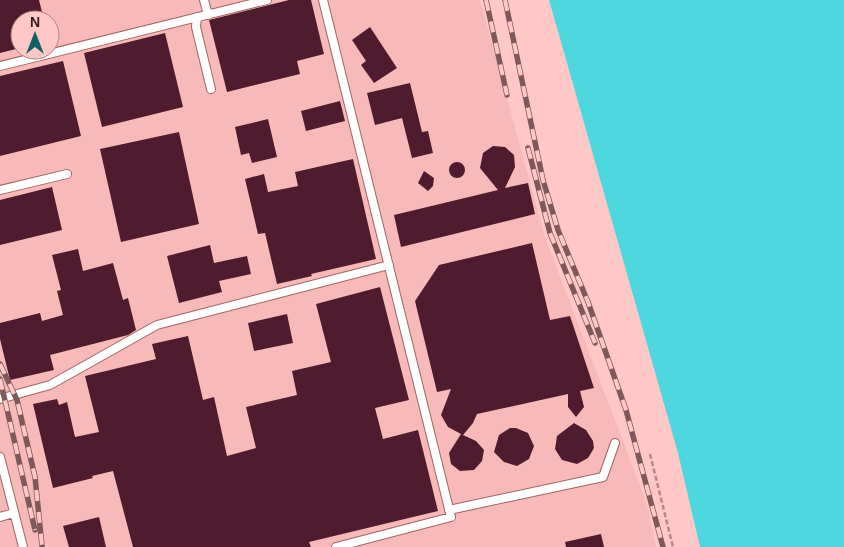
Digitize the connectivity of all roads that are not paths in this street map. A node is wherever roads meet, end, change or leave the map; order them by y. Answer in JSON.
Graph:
{"nodes":[{"id":1,"x":204,"y":0,"type":"edge"},
{"id":2,"x":267,"y":0,"type":"edge"},
{"id":3,"x":323,"y":0,"type":"edge"},
{"id":4,"x":208,"y":14,"type":"junction"},
{"id":5,"x":197,"y":17,"type":"junction"},
{"id":6,"x":0,"y":66,"type":"edge"},
{"id":7,"x":211,"y":89,"type":"dead end"},
{"id":8,"x":67,"y":174,"type":"dead end"},
{"id":9,"x":0,"y":190,"type":"edge"},
{"id":10,"x":389,"y":265,"type":"junction"},
{"id":11,"x":0,"y":399,"type":"edge"},
{"id":12,"x":615,"y":444,"type":"dead end"},
{"id":13,"x":0,"y":457,"type":"edge"},
{"id":14,"x":449,"y":510,"type":"junction"},
{"id":15,"x":14,"y":513,"type":"junction"},
{"id":16,"x":0,"y":517,"type":"edge"},
{"id":17,"x":23,"y":547,"type":"edge"},
{"id":18,"x":336,"y":547,"type":"edge"}],
"edges":[{"from":1,"to":4,"type":"lane"},
{"from":2,"to":4,"type":"lane"},
{"from":3,"to":10,"type":"lane"},
{"from":4,"to":5,"type":"lane"},
{"from":5,"to":6,"type":"lane"},
{"from":5,"to":7,"type":"lane"},
{"from":8,"to":9,"type":"lane"},
{"from":10,"to":11,"type":"lane"},
{"from":10,"to":14,"type":"lane"},
{"from":12,"to":14,"type":"lane"},
{"from":13,"to":15,"type":"lane"},
{"from":14,"to":18,"type":"lane"},
{"from":15,"to":16,"type":"lane"},
{"from":15,"to":17,"type":"lane"}]}
